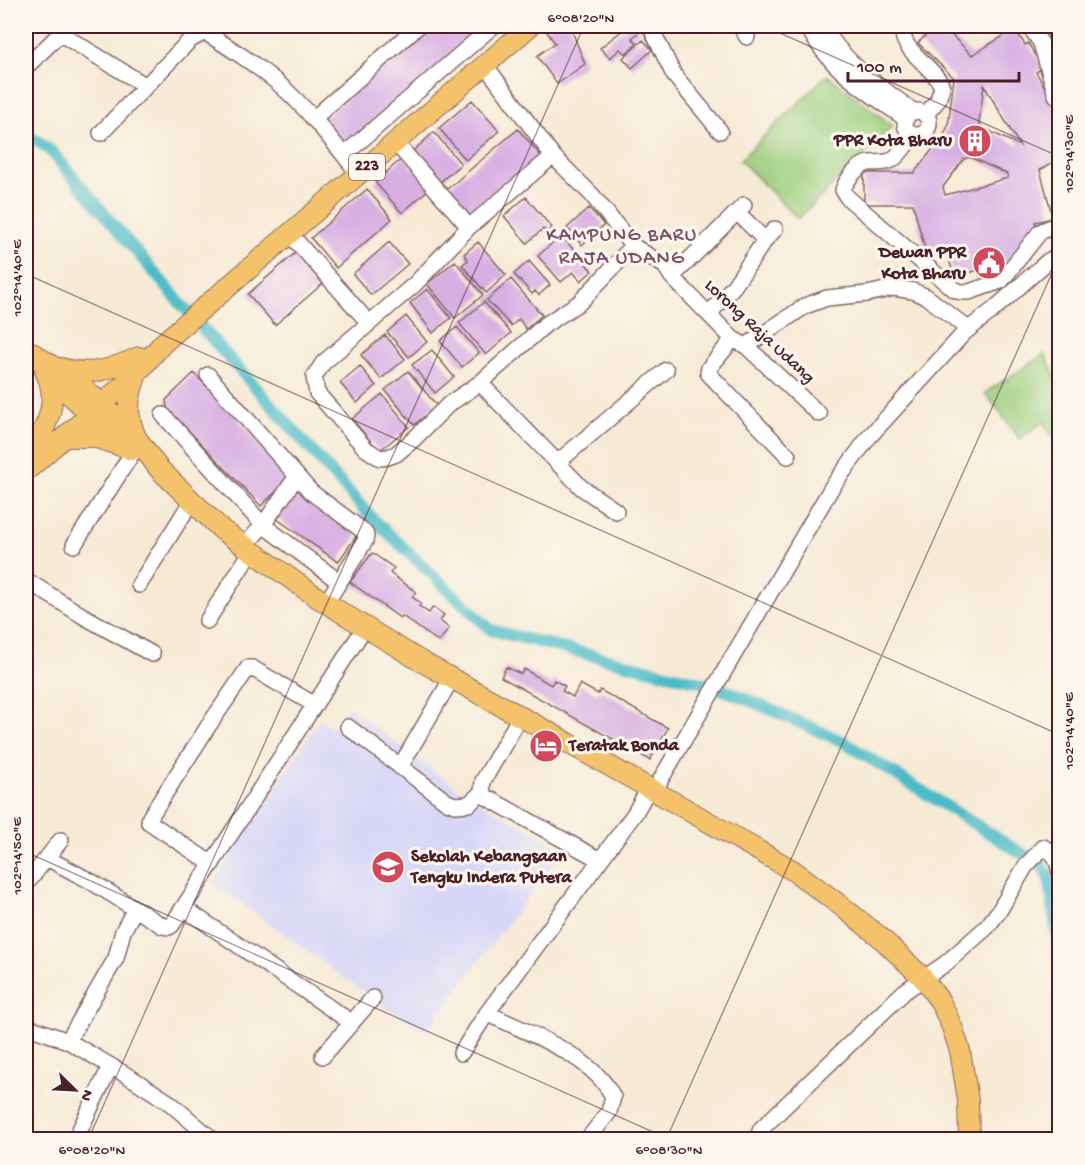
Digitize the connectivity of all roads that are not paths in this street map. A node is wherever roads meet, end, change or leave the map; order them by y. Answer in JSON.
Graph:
{"nodes":[{"id":1,"x":418,"y":26,"type":"edge"},
{"id":2,"x":530,"y":26,"type":"edge"},
{"id":3,"x":650,"y":26,"type":"edge"},
{"id":4,"x":807,"y":26,"type":"edge"},
{"id":5,"x":823,"y":26,"type":"edge"},
{"id":6,"x":905,"y":26,"type":"edge"},
{"id":7,"x":1029,"y":26,"type":"edge"},
{"id":8,"x":205,"y":27,"type":"edge"},
{"id":9,"x":486,"y":28,"type":"edge"},
{"id":10,"x":65,"y":30,"type":"edge"},
{"id":11,"x":502,"y":50,"type":"junction"},
{"id":12,"x":485,"y":65,"type":"junction"},
{"id":13,"x":26,"y":67,"type":"edge"},
{"id":14,"x":146,"y":86,"type":"junction"},
{"id":15,"x":1059,"y":99,"type":"edge"},
{"id":16,"x":915,"y":115,"type":"junction"},
{"id":17,"x":313,"y":119,"type":"junction"},
{"id":18,"x":720,"y":131,"type":"dead end"},
{"id":19,"x":101,"y":133,"type":"dead end"},
{"id":20,"x":913,"y":135,"type":"junction"},
{"id":21,"x":395,"y":142,"type":"junction"},
{"id":22,"x":344,"y":155,"type":"junction"},
{"id":23,"x":553,"y":156,"type":"junction"},
{"id":24,"x":359,"y":174,"type":"junction"},
{"id":25,"x":469,"y":227,"type":"junction"},
{"id":26,"x":1057,"y":229,"type":"edge"},
{"id":27,"x":290,"y":234,"type":"junction"},
{"id":28,"x":633,"y":246,"type":"junction"},
{"id":29,"x":1059,"y":256,"type":"edge"},
{"id":30,"x":672,"y":277,"type":"junction"},
{"id":31,"x":709,"y":314,"type":"junction"},
{"id":32,"x":369,"y":323,"type":"junction"},
{"id":33,"x":969,"y":329,"type":"junction"},
{"id":34,"x":740,"y":342,"type":"junction"},
{"id":35,"x":35,"y":360,"type":"edge"},
{"id":36,"x":138,"y":365,"type":"junction"},
{"id":37,"x":666,"y":370,"type":"dead end"},
{"id":38,"x":208,"y":375,"type":"dead end"},
{"id":39,"x":480,"y":383,"type":"junction"},
{"id":40,"x":92,"y":405,"type":"junction"},
{"id":41,"x":819,"y":414,"type":"dead end"},
{"id":42,"x":163,"y":416,"type":"dead end"},
{"id":43,"x":65,"y":437,"type":"junction"},
{"id":44,"x":133,"y":447,"type":"junction"},
{"id":45,"x":30,"y":451,"type":"edge"},
{"id":46,"x":788,"y":456,"type":"dead end"},
{"id":47,"x":557,"y":463,"type":"junction"},
{"id":48,"x":26,"y":471,"type":"edge"},
{"id":49,"x":297,"y":476,"type":"junction"},
{"id":50,"x":191,"y":502,"type":"junction"},
{"id":51,"x":616,"y":511,"type":"dead end"},
{"id":52,"x":263,"y":525,"type":"junction"},
{"id":53,"x":74,"y":545,"type":"dead end"},
{"id":54,"x":248,"y":549,"type":"junction"},
{"id":55,"x":26,"y":580,"type":"edge"},
{"id":56,"x":338,"y":581,"type":"junction"},
{"id":57,"x":139,"y":585,"type":"dead end"},
{"id":58,"x":326,"y":603,"type":"junction"},
{"id":59,"x":207,"y":621,"type":"dead end"},
{"id":60,"x":365,"y":627,"type":"junction"},
{"id":61,"x":152,"y":654,"type":"dead end"},
{"id":62,"x":452,"y":678,"type":"junction"},
{"id":63,"x":315,"y":705,"type":"junction"},
{"id":64,"x":520,"y":717,"type":"junction"},
{"id":65,"x":348,"y":727,"type":"dead end"},
{"id":66,"x":400,"y":767,"type":"junction"},
{"id":67,"x":652,"y":790,"type":"junction"},
{"id":68,"x":482,"y":792,"type":"junction"},
{"id":69,"x":61,"y":840,"type":"dead end"},
{"id":70,"x":47,"y":858,"type":"junction"},
{"id":71,"x":600,"y":860,"type":"junction"},
{"id":72,"x":212,"y":864,"type":"junction"},
{"id":73,"x":1059,"y":872,"type":"edge"},
{"id":74,"x":26,"y":884,"type":"edge"},
{"id":75,"x":184,"y":908,"type":"junction"},
{"id":76,"x":135,"y":909,"type":"junction"},
{"id":77,"x":923,"y":978,"type":"junction"},
{"id":78,"x":373,"y":998,"type":"dead end"},
{"id":79,"x":487,"y":1013,"type":"junction"},
{"id":80,"x":352,"y":1023,"type":"junction"},
{"id":81,"x":26,"y":1026,"type":"edge"},
{"id":82,"x":68,"y":1041,"type":"junction"},
{"id":83,"x":461,"y":1053,"type":"dead end"},
{"id":84,"x":323,"y":1056,"type":"dead end"},
{"id":85,"x":110,"y":1067,"type":"junction"},
{"id":86,"x":75,"y":1140,"type":"edge"},
{"id":87,"x":213,"y":1140,"type":"edge"},
{"id":88,"x":587,"y":1140,"type":"edge"},
{"id":89,"x":761,"y":1140,"type":"edge"},
{"id":90,"x":969,"y":1140,"type":"edge"}],
"edges":[{"from":1,"to":17,"type":"street"},
{"from":2,"to":11,"type":"main road","number":"223"},
{"from":3,"to":18,"type":"street"},
{"from":4,"to":16,"type":"street"},
{"from":5,"to":16,"type":"street"},
{"from":6,"to":16,"type":"street"},
{"from":7,"to":15,"type":"street"},
{"from":8,"to":14,"type":"street"},
{"from":8,"to":17,"type":"street"},
{"from":9,"to":11,"type":"street"},
{"from":9,"to":22,"type":"street"},
{"from":10,"to":13,"type":"street"},
{"from":10,"to":14,"type":"street"},
{"from":11,"to":12,"type":"main road","number":"223"},
{"from":12,"to":21,"type":"main road","number":"223"},
{"from":12,"to":23,"type":"street","name":"Lorong Raja Udang"},
{"from":14,"to":19,"type":"street"},
{"from":16,"to":20,"type":"street"},
{"from":16,"to":20,"type":"street"},
{"from":17,"to":22,"type":"street"},
{"from":20,"to":26,"type":"street"},
{"from":21,"to":24,"type":"main road","number":"223"},
{"from":21,"to":25,"type":"street"},
{"from":22,"to":24,"type":"street"},
{"from":23,"to":25,"type":"street"},
{"from":23,"to":28,"type":"street","name":"Lorong Raja Udang"},
{"from":24,"to":27,"type":"main road","number":"223"},
{"from":25,"to":32,"type":"street"},
{"from":27,"to":32,"type":"street"},
{"from":27,"to":36,"type":"main road","number":"223"},
{"from":28,"to":30,"type":"street","name":"Lorong Raja Udang"},
{"from":28,"to":39,"type":"street"},
{"from":29,"to":33,"type":"street"},
{"from":30,"to":31,"type":"street","name":"Lorong Raja Udang"},
{"from":30,"to":31,"type":"street"},
{"from":31,"to":34,"type":"street","name":"Lorong Raja Udang"},
{"from":32,"to":39,"type":"street"},
{"from":33,"to":34,"type":"street"},
{"from":33,"to":67,"type":"street"},
{"from":34,"to":41,"type":"street","name":"Lorong Raja Udang"},
{"from":34,"to":46,"type":"street"},
{"from":35,"to":36,"type":"main road"},
{"from":35,"to":40,"type":"main road"},
{"from":35,"to":45,"type":"main road"},
{"from":36,"to":40,"type":"main road","number":"223"},
{"from":36,"to":44,"type":"main road"},
{"from":37,"to":47,"type":"street"},
{"from":38,"to":49,"type":"street"},
{"from":39,"to":47,"type":"street"},
{"from":40,"to":43,"type":"main road"},
{"from":40,"to":44,"type":"main road"},
{"from":40,"to":45,"type":"main road"},
{"from":42,"to":52,"type":"street"},
{"from":43,"to":44,"type":"main road"},
{"from":43,"to":48,"type":"main road"},
{"from":44,"to":50,"type":"main road"},
{"from":44,"to":53,"type":"street"},
{"from":47,"to":51,"type":"street"},
{"from":49,"to":52,"type":"street"},
{"from":49,"to":56,"type":"street"},
{"from":50,"to":54,"type":"main road"},
{"from":50,"to":57,"type":"street"},
{"from":52,"to":54,"type":"street"},
{"from":52,"to":56,"type":"street"},
{"from":54,"to":58,"type":"main road"},
{"from":54,"to":59,"type":"street"},
{"from":55,"to":61,"type":"street"},
{"from":56,"to":58,"type":"street"},
{"from":58,"to":60,"type":"main road"},
{"from":60,"to":62,"type":"main road"},
{"from":60,"to":63,"type":"street"},
{"from":62,"to":64,"type":"main road"},
{"from":62,"to":66,"type":"street"},
{"from":63,"to":72,"type":"street"},
{"from":63,"to":72,"type":"street"},
{"from":64,"to":67,"type":"main road"},
{"from":64,"to":68,"type":"street"},
{"from":65,"to":66,"type":"street"},
{"from":66,"to":68,"type":"street"},
{"from":67,"to":71,"type":"street"},
{"from":67,"to":77,"type":"main road"},
{"from":68,"to":71,"type":"street"},
{"from":69,"to":70,"type":"street"},
{"from":70,"to":74,"type":"street"},
{"from":70,"to":76,"type":"street"},
{"from":71,"to":79,"type":"street"},
{"from":72,"to":75,"type":"street"},
{"from":73,"to":77,"type":"street"},
{"from":75,"to":76,"type":"street"},
{"from":75,"to":80,"type":"street"},
{"from":76,"to":82,"type":"street"},
{"from":77,"to":89,"type":"street"},
{"from":77,"to":90,"type":"main road"},
{"from":78,"to":80,"type":"street"},
{"from":79,"to":83,"type":"street"},
{"from":79,"to":88,"type":"street"},
{"from":80,"to":84,"type":"street"},
{"from":81,"to":82,"type":"street"},
{"from":82,"to":85,"type":"street"},
{"from":85,"to":86,"type":"street"},
{"from":85,"to":87,"type":"street"}]}
